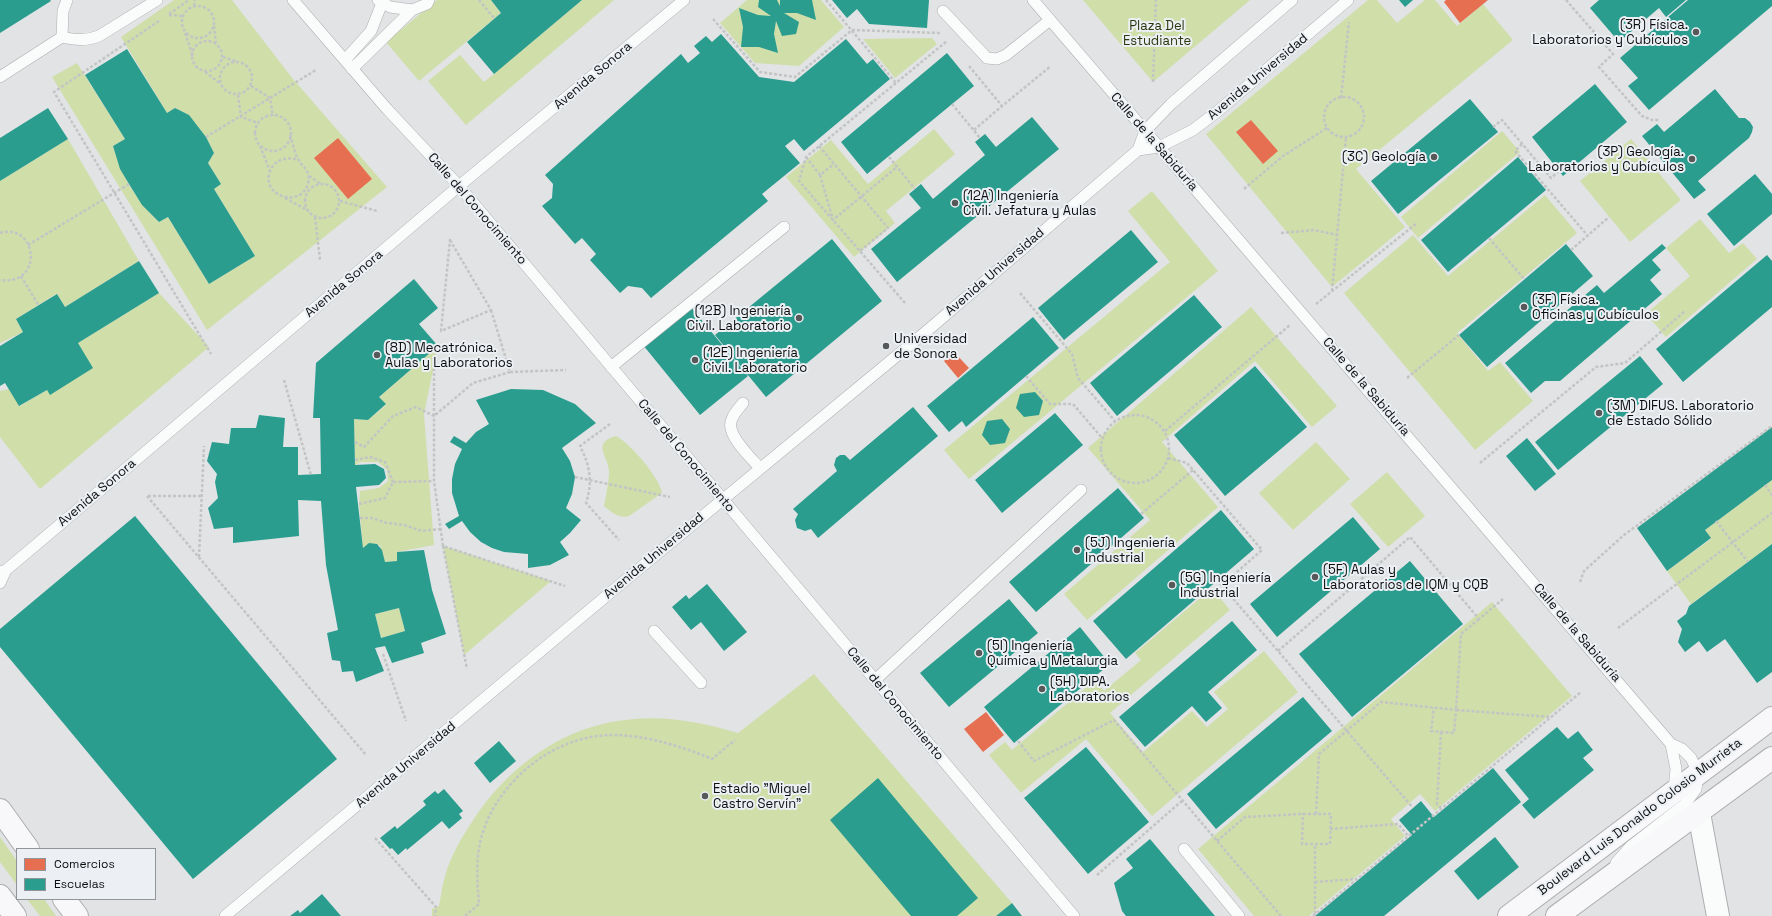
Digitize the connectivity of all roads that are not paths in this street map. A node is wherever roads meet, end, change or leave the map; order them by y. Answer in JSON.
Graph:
{"nodes":[{"id":1,"x":67,"y":0,"type":"edge"},
{"id":2,"x":157,"y":0,"type":"edge"},
{"id":3,"x":294,"y":0,"type":"edge"},
{"id":4,"x":429,"y":0,"type":"edge"},
{"id":5,"x":684,"y":0,"type":"edge"},
{"id":6,"x":1033,"y":0,"type":"edge"},
{"id":7,"x":1292,"y":0,"type":"edge"},
{"id":8,"x":1348,"y":0,"type":"edge"},
{"id":9,"x":380,"y":2,"type":"edge"},
{"id":10,"x":412,"y":10,"type":"junction"},
{"id":11,"x":943,"y":12,"type":"dead end"},
{"id":12,"x":1050,"y":20,"type":"junction"},
{"id":13,"x":62,"y":37,"type":"junction"},
{"id":14,"x":345,"y":60,"type":"junction"},
{"id":15,"x":352,"y":69,"type":"junction"},
{"id":16,"x":0,"y":77,"type":"edge"},
{"id":17,"x":1145,"y":131,"type":"junction"},
{"id":18,"x":1159,"y":147,"type":"junction"},
{"id":19,"x":1138,"y":150,"type":"junction"},
{"id":20,"x":459,"y":186,"type":"junction"},
{"id":21,"x":784,"y":227,"type":"dead end"},
{"id":22,"x":611,"y":367,"type":"junction"},
{"id":23,"x":743,"y":403,"type":"dead end"},
{"id":24,"x":760,"y":468,"type":"junction"},
{"id":25,"x":1081,"y":490,"type":"dead end"},
{"id":26,"x":723,"y":500,"type":"junction"},
{"id":27,"x":3,"y":571,"type":"edge"},
{"id":28,"x":0,"y":583,"type":"edge"},
{"id":29,"x":654,"y":631,"type":"dead end"},
{"id":30,"x":875,"y":680,"type":"junction"},
{"id":31,"x":702,"y":683,"type":"dead end"},
{"id":32,"x":1772,"y":718,"type":"edge"},
{"id":33,"x":1671,"y":744,"type":"junction"},
{"id":34,"x":1772,"y":758,"type":"edge"},
{"id":35,"x":1698,"y":773,"type":"junction"},
{"id":36,"x":1674,"y":791,"type":"junction"},
{"id":37,"x":0,"y":810,"type":"edge"},
{"id":38,"x":1699,"y":813,"type":"junction"},
{"id":39,"x":27,"y":848,"type":"edge"},
{"id":40,"x":1184,"y":849,"type":"dead end"},
{"id":41,"x":1594,"y":888,"type":"junction"},
{"id":42,"x":0,"y":896,"type":"edge"},
{"id":43,"x":65,"y":900,"type":"edge"},
{"id":44,"x":15,"y":916,"type":"edge"},
{"id":45,"x":77,"y":916,"type":"edge"},
{"id":46,"x":225,"y":916,"type":"edge"},
{"id":47,"x":1074,"y":916,"type":"edge"},
{"id":48,"x":1239,"y":916,"type":"edge"},
{"id":49,"x":1509,"y":916,"type":"edge"},
{"id":50,"x":1557,"y":916,"type":"edge"},
{"id":51,"x":1718,"y":916,"type":"edge"}],
"edges":[{"from":1,"to":13,"type":"lane"},
{"from":2,"to":13,"type":"lane"},
{"from":3,"to":14,"type":"lane","name":"Calle del Conocimiento"},
{"from":4,"to":10,"type":"lane"},
{"from":5,"to":20,"type":"lane","name":"Avenida Sonora"},
{"from":6,"to":12,"type":"lane","name":"Calle de la Sabiduría"},
{"from":7,"to":17,"type":"lane","name":"Avenida Universidad"},
{"from":8,"to":18,"type":"lane","name":"Avenida Universidad"},
{"from":9,"to":10,"type":"lane"},
{"from":9,"to":14,"type":"lane"},
{"from":10,"to":15,"type":"lane"},
{"from":11,"to":12,"type":"lane"},
{"from":12,"to":17,"type":"lane","name":"Calle de la Sabiduría"},
{"from":13,"to":16,"type":"lane"},
{"from":14,"to":15,"type":"lane","name":"Calle del Conocimiento"},
{"from":15,"to":20,"type":"lane","name":"Calle del Conocimiento"},
{"from":17,"to":18,"type":"lane","name":"Calle de la Sabiduría"},
{"from":17,"to":19,"type":"lane","name":"Avenida Universidad"},
{"from":18,"to":19,"type":"lane","name":"Avenida Universidad"},
{"from":18,"to":33,"type":"lane","name":"Calle de la Sabiduría"},
{"from":19,"to":24,"type":"lane","name":"Avenida Universidad"},
{"from":20,"to":22,"type":"lane","name":"Calle del Conocimiento"},
{"from":20,"to":27,"type":"lane","name":"Avenida Sonora"},
{"from":21,"to":22,"type":"lane"},
{"from":22,"to":26,"type":"lane","name":"Calle del Conocimiento"},
{"from":23,"to":24,"type":"lane"},
{"from":24,"to":26,"type":"lane","name":"Avenida Universidad"},
{"from":25,"to":30,"type":"lane"},
{"from":26,"to":30,"type":"lane","name":"Calle del Conocimiento"},
{"from":26,"to":46,"type":"lane","name":"Avenida Universidad"},
{"from":27,"to":28,"type":"lane","name":"Avenida Sonora"},
{"from":29,"to":31,"type":"lane"},
{"from":30,"to":47,"type":"lane","name":"Calle del Conocimiento"},
{"from":32,"to":35,"type":"main road","name":"Boulevard Luis Donaldo Colosio Murrieta"},
{"from":33,"to":35,"type":"lane","name":"Calle de la Sabiduría"},
{"from":33,"to":36,"type":"lane"},
{"from":34,"to":38,"type":"main road"},
{"from":35,"to":36,"type":"main road","name":"Boulevard Luis Donaldo Colosio Murrieta"},
{"from":35,"to":41,"type":"lane"},
{"from":36,"to":49,"type":"main road","name":"Boulevard Luis Donaldo Colosio Murrieta"},
{"from":37,"to":39,"type":"main road"},
{"from":38,"to":41,"type":"main road"},
{"from":38,"to":51,"type":"street"},
{"from":40,"to":48,"type":"lane"},
{"from":41,"to":50,"type":"main road"},
{"from":42,"to":44,"type":"main road"},
{"from":43,"to":45,"type":"main road"}]}
